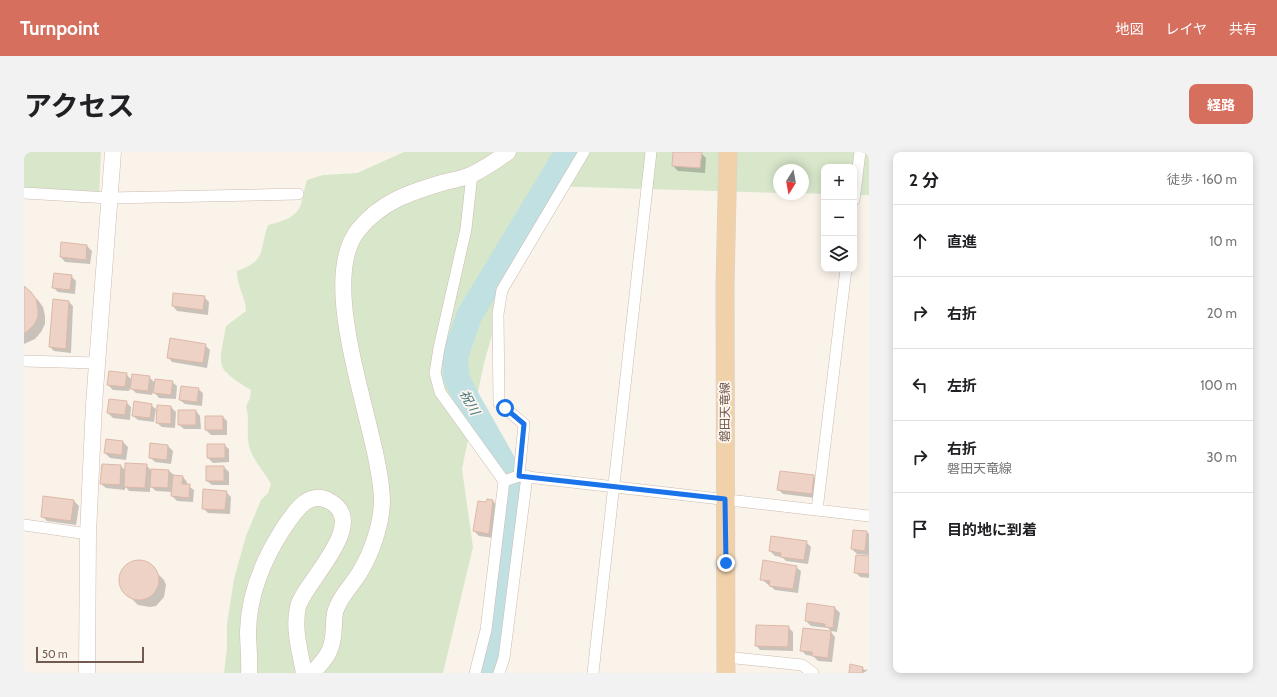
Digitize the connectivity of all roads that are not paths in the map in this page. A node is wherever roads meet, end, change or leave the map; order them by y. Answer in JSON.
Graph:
{"nodes":[{"id":1,"x":114,"y":152,"type":"edge"},
{"id":2,"x":508,"y":152,"type":"edge"},
{"id":3,"x":584,"y":152,"type":"edge"},
{"id":4,"x":651,"y":152,"type":"edge"},
{"id":5,"x":728,"y":152,"type":"edge"},
{"id":6,"x":860,"y":152,"type":"edge"},
{"id":7,"x":472,"y":174,"type":"junction"},
{"id":8,"x":857,"y":176,"type":"edge"},
{"id":9,"x":24,"y":193,"type":"edge"},
{"id":10,"x":298,"y":194,"type":"dead end"},
{"id":11,"x":109,"y":198,"type":"junction"},
{"id":12,"x":846,"y":272,"type":"edge"},
{"id":13,"x":24,"y":361,"type":"edge"},
{"id":14,"x":96,"y":363,"type":"junction"},
{"id":15,"x":521,"y":476,"type":"junction"},
{"id":16,"x":505,"y":481,"type":"junction"},
{"id":17,"x":614,"y":487,"type":"junction"},
{"id":18,"x":725,"y":499,"type":"junction"},
{"id":19,"x":817,"y":510,"type":"junction"},
{"id":20,"x":869,"y":516,"type":"edge"},
{"id":21,"x":24,"y":525,"type":"edge"},
{"id":22,"x":88,"y":534,"type":"junction"},
{"id":23,"x":726,"y":665,"type":"edge"},
{"id":24,"x":802,"y":669,"type":"edge"},
{"id":25,"x":86,"y":673,"type":"edge"},
{"id":26,"x":249,"y":673,"type":"edge"},
{"id":27,"x":304,"y":673,"type":"edge"},
{"id":28,"x":312,"y":673,"type":"edge"},
{"id":29,"x":475,"y":673,"type":"edge"},
{"id":30,"x":499,"y":673,"type":"edge"},
{"id":31,"x":592,"y":673,"type":"edge"},
{"id":32,"x":813,"y":673,"type":"edge"}],
"edges":[{"from":1,"to":11,"type":"street"},
{"from":2,"to":7,"type":"street"},
{"from":3,"to":15,"type":"street"},
{"from":4,"to":17,"type":"street"},
{"from":5,"to":18,"type":"main road","name":"磐田天竜線"},
{"from":6,"to":8,"type":"street"},
{"from":7,"to":16,"type":"street"},
{"from":7,"to":28,"type":"street"},
{"from":9,"to":11,"type":"street"},
{"from":10,"to":11,"type":"street"},
{"from":11,"to":14,"type":"street"},
{"from":12,"to":19,"type":"street"},
{"from":13,"to":14,"type":"street"},
{"from":14,"to":22,"type":"street"},
{"from":15,"to":16,"type":"street"},
{"from":15,"to":17,"type":"street"},
{"from":15,"to":30,"type":"street"},
{"from":16,"to":29,"type":"street"},
{"from":17,"to":18,"type":"street"},
{"from":17,"to":31,"type":"street"},
{"from":18,"to":19,"type":"street"},
{"from":18,"to":23,"type":"main road","name":"磐田天竜線"},
{"from":19,"to":20,"type":"street"},
{"from":21,"to":22,"type":"street"},
{"from":22,"to":25,"type":"street"},
{"from":23,"to":24,"type":"street"},
{"from":24,"to":32,"type":"street"},
{"from":26,"to":27,"type":"street"}]}
